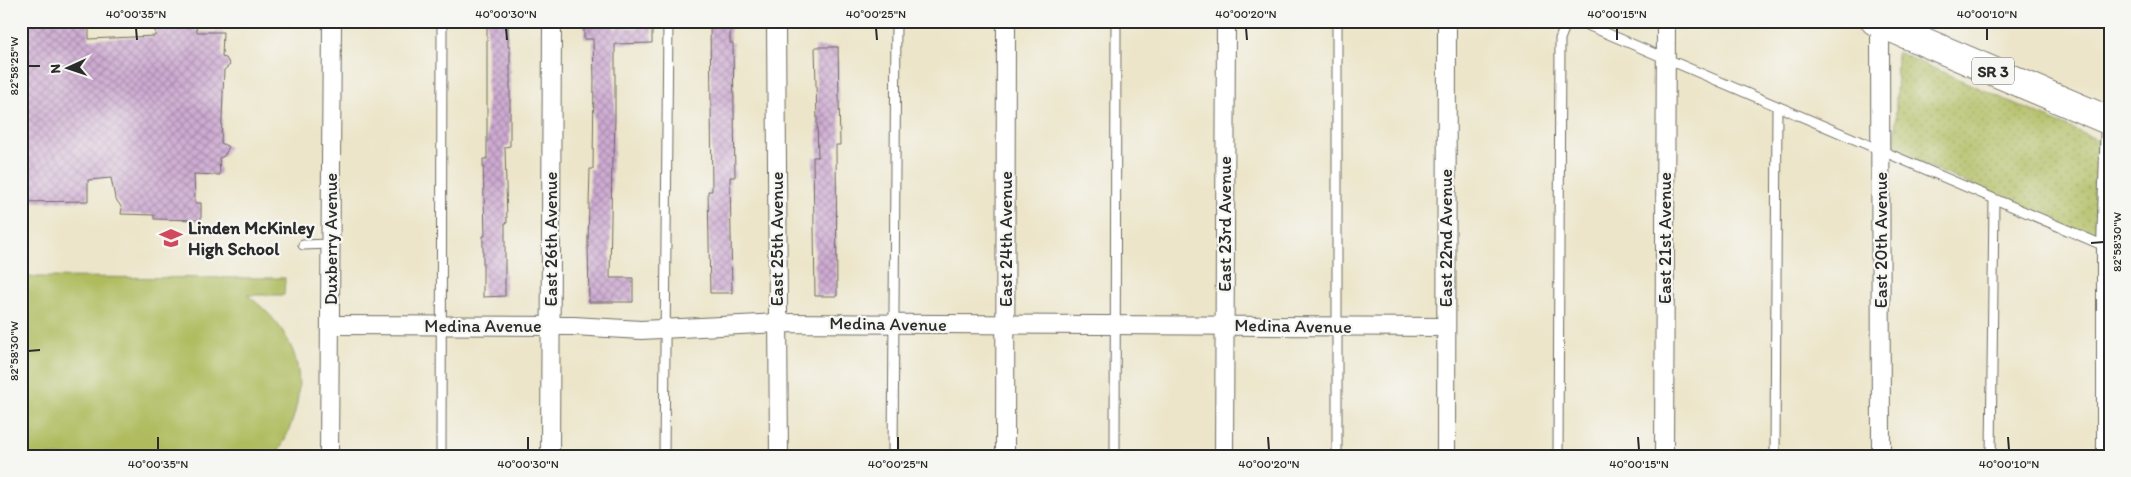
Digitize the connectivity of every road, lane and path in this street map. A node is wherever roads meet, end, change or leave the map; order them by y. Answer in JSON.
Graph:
{"nodes":[{"id":1,"x":332,"y":21,"type":"edge"},
{"id":2,"x":442,"y":21,"type":"edge"},
{"id":3,"x":552,"y":21,"type":"edge"},
{"id":4,"x":668,"y":21,"type":"edge"},
{"id":5,"x":776,"y":21,"type":"edge"},
{"id":6,"x":896,"y":21,"type":"edge"},
{"id":7,"x":1006,"y":21,"type":"edge"},
{"id":8,"x":1116,"y":21,"type":"edge"},
{"id":9,"x":1226,"y":21,"type":"edge"},
{"id":10,"x":1337,"y":21,"type":"edge"},
{"id":11,"x":1447,"y":21,"type":"edge"},
{"id":12,"x":1567,"y":21,"type":"edge"},
{"id":13,"x":1578,"y":21,"type":"edge"},
{"id":14,"x":1666,"y":21,"type":"edge"},
{"id":15,"x":1878,"y":22,"type":"edge"},
{"id":16,"x":1916,"y":30,"type":"edge"},
{"id":17,"x":1665,"y":59,"type":"junction"},
{"id":18,"x":1777,"y":107,"type":"junction"},
{"id":19,"x":2110,"y":121,"type":"edge"},
{"id":20,"x":1881,"y":152,"type":"junction"},
{"id":21,"x":1994,"y":200,"type":"junction"},
{"id":22,"x":330,"y":244,"type":"junction"},
{"id":23,"x":303,"y":245,"type":"dead end"},
{"id":24,"x":2108,"y":248,"type":"edge"},
{"id":25,"x":778,"y":323,"type":"junction"},
{"id":26,"x":893,"y":324,"type":"junction"},
{"id":27,"x":330,"y":325,"type":"junction"},
{"id":28,"x":1115,"y":325,"type":"junction"},
{"id":29,"x":443,"y":326,"type":"junction"},
{"id":30,"x":551,"y":326,"type":"junction"},
{"id":31,"x":1006,"y":326,"type":"junction"},
{"id":32,"x":1226,"y":326,"type":"junction"},
{"id":33,"x":1338,"y":327,"type":"junction"},
{"id":34,"x":1446,"y":327,"type":"junction"},
{"id":35,"x":666,"y":329,"type":"junction"},
{"id":36,"x":329,"y":456,"type":"edge"},
{"id":37,"x":441,"y":456,"type":"edge"},
{"id":38,"x":550,"y":456,"type":"edge"},
{"id":39,"x":664,"y":456,"type":"edge"},
{"id":40,"x":779,"y":456,"type":"edge"},
{"id":41,"x":893,"y":456,"type":"edge"},
{"id":42,"x":1005,"y":456,"type":"edge"},
{"id":43,"x":1115,"y":456,"type":"edge"},
{"id":44,"x":1224,"y":456,"type":"edge"},
{"id":45,"x":1337,"y":456,"type":"edge"},
{"id":46,"x":1446,"y":456,"type":"edge"},
{"id":47,"x":1558,"y":456,"type":"edge"},
{"id":48,"x":1664,"y":456,"type":"edge"},
{"id":49,"x":1775,"y":456,"type":"edge"},
{"id":50,"x":1881,"y":456,"type":"edge"},
{"id":51,"x":1991,"y":456,"type":"edge"},
{"id":52,"x":2106,"y":456,"type":"edge"}],
"edges":[{"from":1,"to":22,"type":"street","name":"Duxberry Avenue"},
{"from":2,"to":29,"type":"lane"},
{"from":3,"to":30,"type":"street","name":"East 26th Avenue"},
{"from":4,"to":35,"type":"lane"},
{"from":5,"to":25,"type":"street","name":"East 25th Avenue"},
{"from":6,"to":26,"type":"lane"},
{"from":7,"to":31,"type":"street","name":"East 24th Avenue"},
{"from":8,"to":28,"type":"lane"},
{"from":9,"to":32,"type":"street","name":"East 23rd Avenue"},
{"from":10,"to":33,"type":"lane"},
{"from":11,"to":34,"type":"street","name":"East 22nd Avenue"},
{"from":12,"to":47,"type":"lane"},
{"from":13,"to":17,"type":"lane"},
{"from":14,"to":17,"type":"street","name":"East 21st Avenue"},
{"from":15,"to":16,"type":"main road","number":"SR 3"},
{"from":15,"to":20,"type":"street","name":"East 20th Avenue"},
{"from":16,"to":19,"type":"main road","number":"SR 3"},
{"from":17,"to":18,"type":"lane"},
{"from":17,"to":48,"type":"street","name":"East 21st Avenue"},
{"from":18,"to":20,"type":"lane"},
{"from":18,"to":49,"type":"lane"},
{"from":19,"to":24,"type":"street"},
{"from":20,"to":21,"type":"lane"},
{"from":20,"to":50,"type":"street","name":"East 20th Avenue"},
{"from":21,"to":24,"type":"lane"},
{"from":21,"to":51,"type":"lane"},
{"from":22,"to":23,"type":"lane"},
{"from":22,"to":27,"type":"street","name":"Duxberry Avenue"},
{"from":24,"to":52,"type":"street"},
{"from":25,"to":26,"type":"street","name":"Medina Avenue"},
{"from":25,"to":35,"type":"street","name":"Medina Avenue"},
{"from":25,"to":40,"type":"street","name":"East 25th Avenue"},
{"from":26,"to":31,"type":"street","name":"Medina Avenue"},
{"from":26,"to":41,"type":"lane"},
{"from":27,"to":29,"type":"street","name":"Medina Avenue"},
{"from":27,"to":36,"type":"street","name":"Duxberry Avenue"},
{"from":28,"to":31,"type":"street","name":"Medina Avenue"},
{"from":28,"to":32,"type":"street","name":"Medina Avenue"},
{"from":28,"to":43,"type":"lane"},
{"from":29,"to":30,"type":"street","name":"Medina Avenue"},
{"from":29,"to":37,"type":"lane"},
{"from":30,"to":35,"type":"street","name":"Medina Avenue"},
{"from":30,"to":38,"type":"street","name":"East 26th Avenue"},
{"from":31,"to":42,"type":"street","name":"East 24th Avenue"},
{"from":32,"to":33,"type":"street","name":"Medina Avenue"},
{"from":32,"to":44,"type":"street","name":"East 23rd Avenue"},
{"from":33,"to":34,"type":"street","name":"Medina Avenue"},
{"from":33,"to":45,"type":"lane"},
{"from":34,"to":46,"type":"street","name":"East 22nd Avenue"},
{"from":35,"to":39,"type":"lane"}]}
